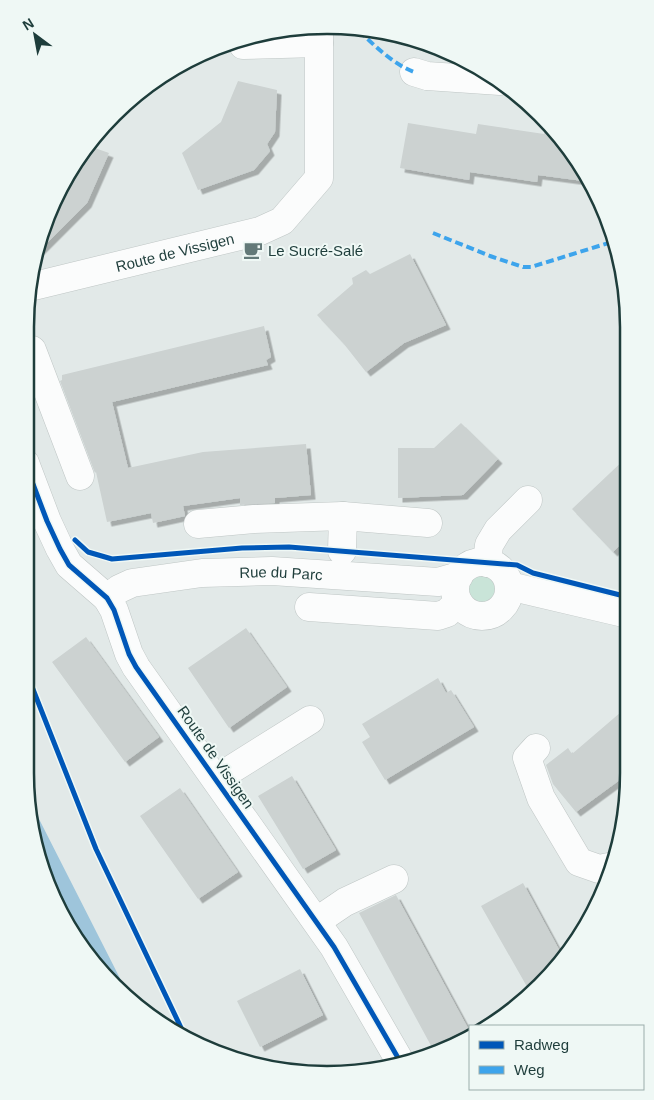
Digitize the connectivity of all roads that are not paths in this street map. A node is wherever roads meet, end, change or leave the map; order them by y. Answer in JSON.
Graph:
{"nodes":[{"id":1,"x":319,"y":37,"type":"edge"},
{"id":2,"x":250,"y":44,"type":"edge"},
{"id":3,"x":414,"y":72,"type":"dead end"},
{"id":4,"x":485,"y":80,"type":"edge"},
{"id":5,"x":37,"y":285,"type":"edge"},
{"id":6,"x":34,"y":355,"type":"edge"},
{"id":7,"x":80,"y":476,"type":"dead end"},
{"id":8,"x":34,"y":485,"type":"edge"},
{"id":9,"x":528,"y":500,"type":"dead end"},
{"id":10,"x":343,"y":516,"type":"junction"},
{"id":11,"x":428,"y":523,"type":"dead end"},
{"id":12,"x":198,"y":524,"type":"dead end"},
{"id":13,"x":342,"y":551,"type":"dead end"},
{"id":14,"x":488,"y":563,"type":"junction"},
{"id":15,"x":459,"y":576,"type":"junction"},
{"id":16,"x":509,"y":586,"type":"junction"},
{"id":17,"x":107,"y":598,"type":"junction"},
{"id":18,"x":458,"y":602,"type":"junction"},
{"id":19,"x":309,"y":608,"type":"dead end"},
{"id":20,"x":620,"y":612,"type":"edge"},
{"id":21,"x":310,"y":720,"type":"dead end"},
{"id":22,"x":536,"y":748,"type":"dead end"},
{"id":23,"x":216,"y":779,"type":"junction"},
{"id":24,"x":605,"y":868,"type":"edge"},
{"id":25,"x":394,"y":879,"type":"dead end"},
{"id":26,"x":317,"y":921,"type":"junction"},
{"id":27,"x":398,"y":1057,"type":"edge"}],
"edges":[{"from":1,"to":2,"type":"street"},
{"from":1,"to":5,"type":"street","name":"Route de Vissigen"},
{"from":3,"to":4,"type":"street"},
{"from":6,"to":7,"type":"street"},
{"from":8,"to":17,"type":"street","name":"Route de Vissigen"},
{"from":9,"to":14,"type":"street"},
{"from":10,"to":11,"type":"street"},
{"from":10,"to":12,"type":"street"},
{"from":10,"to":13,"type":"street"},
{"from":14,"to":15,"type":"street","name":"Rue du Parc"},
{"from":14,"to":16,"type":"street"},
{"from":15,"to":17,"type":"street","name":"Rue du Parc"},
{"from":15,"to":18,"type":"street"},
{"from":16,"to":18,"type":"street"},
{"from":16,"to":20,"type":"street"},
{"from":17,"to":23,"type":"street","name":"Route de Vissigen"},
{"from":18,"to":19,"type":"street"},
{"from":21,"to":23,"type":"street"},
{"from":22,"to":24,"type":"street"},
{"from":23,"to":26,"type":"street","name":"Route de Vissigen"},
{"from":25,"to":26,"type":"street"},
{"from":26,"to":27,"type":"street","name":"Route de Vissigen"}]}
